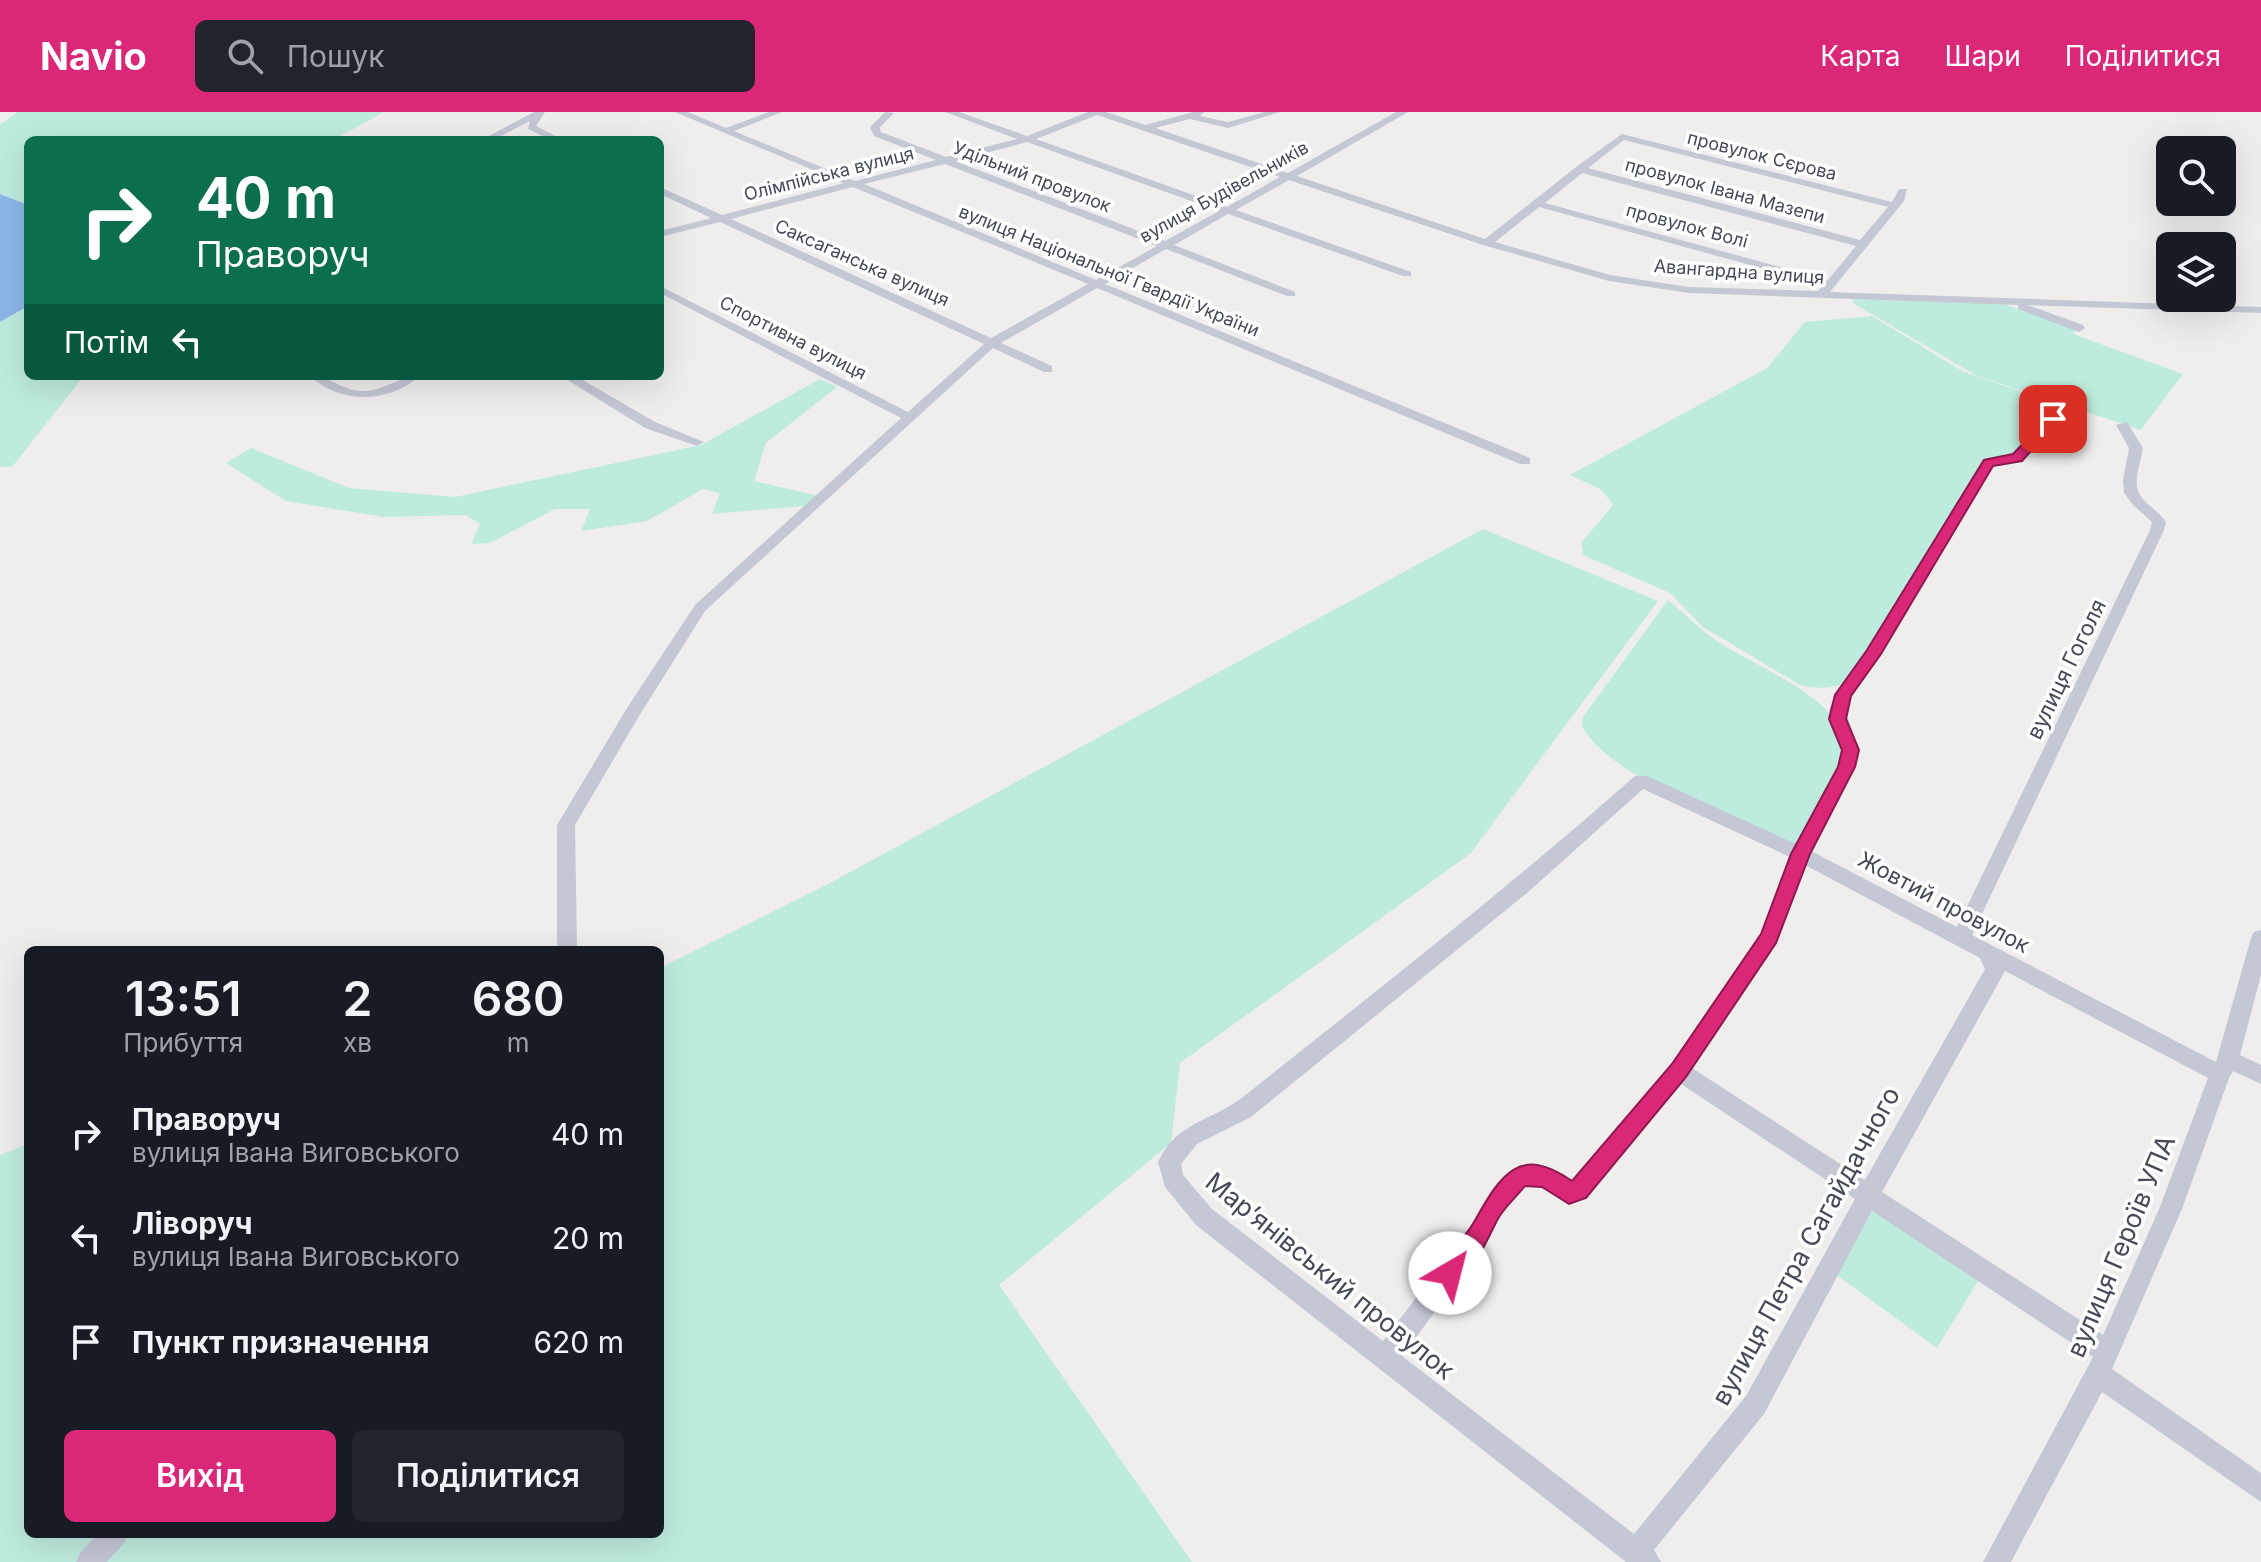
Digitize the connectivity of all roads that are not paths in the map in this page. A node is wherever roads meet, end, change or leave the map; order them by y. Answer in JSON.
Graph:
{"nodes":[{"id":1,"x":680,"y":112,"type":"edge"},
{"id":2,"x":777,"y":112,"type":"edge"},
{"id":3,"x":890,"y":112,"type":"edge"},
{"id":4,"x":950,"y":112,"type":"edge"},
{"id":5,"x":1097,"y":112,"type":"edge"},
{"id":6,"x":1202,"y":112,"type":"edge"},
{"id":7,"x":1275,"y":112,"type":"edge"},
{"id":8,"x":1403,"y":112,"type":"edge"},
{"id":9,"x":538,"y":113,"type":"edge"},
{"id":10,"x":1190,"y":116,"type":"junction"},
{"id":11,"x":1145,"y":128,"type":"junction"},
{"id":12,"x":726,"y":131,"type":"junction"},
{"id":13,"x":494,"y":136,"type":"edge"},
{"id":14,"x":550,"y":136,"type":"edge"},
{"id":15,"x":1025,"y":140,"type":"junction"},
{"id":16,"x":945,"y":161,"type":"junction"},
{"id":17,"x":1579,"y":169,"type":"junction"},
{"id":18,"x":1288,"y":177,"type":"junction"},
{"id":19,"x":853,"y":185,"type":"junction"},
{"id":20,"x":1903,"y":191,"type":"dead end"},
{"id":21,"x":664,"y":192,"type":"edge"},
{"id":22,"x":1538,"y":204,"type":"junction"},
{"id":23,"x":1894,"y":206,"type":"junction"},
{"id":24,"x":1228,"y":210,"type":"junction"},
{"id":25,"x":720,"y":219,"type":"junction"},
{"id":26,"x":664,"y":233,"type":"edge"},
{"id":27,"x":1487,"y":243,"type":"junction"},
{"id":28,"x":1862,"y":244,"type":"junction"},
{"id":29,"x":1166,"y":246,"type":"junction"},
{"id":30,"x":1407,"y":274,"type":"dead end"},
{"id":31,"x":1828,"y":283,"type":"junction"},
{"id":32,"x":1096,"y":284,"type":"junction"},
{"id":33,"x":664,"y":291,"type":"edge"},
{"id":34,"x":1291,"y":294,"type":"dead end"},
{"id":35,"x":1820,"y":296,"type":"junction"},
{"id":36,"x":2004,"y":301,"type":"junction"},
{"id":37,"x":2261,"y":310,"type":"edge"},
{"id":38,"x":2079,"y":328,"type":"dead end"},
{"id":39,"x":993,"y":342,"type":"junction"},
{"id":40,"x":1048,"y":369,"type":"dead end"},
{"id":41,"x":322,"y":380,"type":"edge"},
{"id":42,"x":403,"y":380,"type":"edge"},
{"id":43,"x":574,"y":380,"type":"edge"},
{"id":44,"x":2064,"y":406,"type":"dead end"},
{"id":45,"x":910,"y":418,"type":"junction"},
{"id":46,"x":2122,"y":425,"type":"dead end"},
{"id":47,"x":697,"y":442,"type":"dead end"},
{"id":48,"x":1525,"y":461,"type":"dead end"},
{"id":49,"x":1641,"y":781,"type":"joint"},
{"id":50,"x":1800,"y":854,"type":"junction"},
{"id":51,"x":1961,"y":938,"type":"junction"},
{"id":52,"x":2261,"y":938,"type":"edge"},
{"id":53,"x":567,"y":946,"type":"edge"},
{"id":54,"x":1988,"y":953,"type":"junction"},
{"id":55,"x":2225,"y":1067,"type":"junction"},
{"id":56,"x":1679,"y":1071,"type":"junction"},
{"id":57,"x":2261,"y":1075,"type":"edge"},
{"id":58,"x":1867,"y":1195,"type":"junction"},
{"id":59,"x":1386,"y":1358,"type":"junction"},
{"id":60,"x":2102,"y":1363,"type":"junction"},
{"id":61,"x":2261,"y":1489,"type":"edge"},
{"id":62,"x":111,"y":1538,"type":"edge"},
{"id":63,"x":1642,"y":1557,"type":"edge"},
{"id":64,"x":89,"y":1562,"type":"edge"},
{"id":65,"x":1996,"y":1562,"type":"edge"}],
"edges":[{"from":1,"to":12,"type":"street","name":"вулиця Національної Гвардії України"},
{"from":2,"to":12,"type":"street"},
{"from":3,"to":16,"type":"street","name":"Удільний провулок"},
{"from":4,"to":15,"type":"street"},
{"from":5,"to":11,"type":"street","name":"Авангардна вулиця"},
{"from":5,"to":15,"type":"street","name":"Олімпійська вулиця"},
{"from":6,"to":10,"type":"street"},
{"from":7,"to":10,"type":"street"},
{"from":8,"to":18,"type":"street","name":"вулиця Будівельників"},
{"from":9,"to":13,"type":"street"},
{"from":9,"to":14,"type":"street"},
{"from":10,"to":11,"type":"street"},
{"from":11,"to":18,"type":"street","name":"Авангардна вулиця"},
{"from":12,"to":19,"type":"street","name":"вулиця Національної Гвардії України"},
{"from":15,"to":16,"type":"street","name":"Олімпійська вулиця"},
{"from":15,"to":24,"type":"street"},
{"from":16,"to":19,"type":"street","name":"Олімпійська вулиця"},
{"from":16,"to":29,"type":"street","name":"Удільний провулок"},
{"from":17,"to":22,"type":"street"},
{"from":17,"to":23,"type":"street","name":"провулок Сєрова"},
{"from":17,"to":28,"type":"street","name":"провулок Івана Мазепи"},
{"from":18,"to":24,"type":"street","name":"вулиця Будівельників"},
{"from":18,"to":27,"type":"street","name":"Авангардна вулиця"},
{"from":19,"to":25,"type":"street","name":"Олімпійська вулиця"},
{"from":19,"to":32,"type":"street","name":"вулиця Національної Гвардії України"},
{"from":20,"to":23,"type":"street"},
{"from":21,"to":25,"type":"street","name":"Саксаганська вулиця"},
{"from":22,"to":27,"type":"street"},
{"from":22,"to":31,"type":"street","name":"провулок Волі"},
{"from":23,"to":28,"type":"street"},
{"from":24,"to":29,"type":"street","name":"вулиця Будівельників"},
{"from":24,"to":30,"type":"street"},
{"from":25,"to":26,"type":"street","name":"Олімпійська вулиця"},
{"from":25,"to":39,"type":"street","name":"Саксаганська вулиця"},
{"from":27,"to":35,"type":"street","name":"Авангардна вулиця"},
{"from":28,"to":31,"type":"street"},
{"from":29,"to":32,"type":"street","name":"вулиця Будівельників"},
{"from":29,"to":34,"type":"street","name":"Удільний провулок"},
{"from":31,"to":35,"type":"street"},
{"from":32,"to":39,"type":"street","name":"вулиця Будівельників"},
{"from":32,"to":48,"type":"street","name":"вулиця Національної Гвардії України"},
{"from":33,"to":45,"type":"street","name":"Спортивна вулиця"},
{"from":35,"to":36,"type":"street","name":"Авангардна вулиця"},
{"from":36,"to":37,"type":"street","name":"Авангардна вулиця"},
{"from":36,"to":38,"type":"street"},
{"from":39,"to":40,"type":"street","name":"Саксаганська вулиця"},
{"from":39,"to":45,"type":"street","name":"вулиця Будівельників"},
{"from":41,"to":42,"type":"street"},
{"from":43,"to":47,"type":"street"},
{"from":44,"to":50,"type":"street"},
{"from":45,"to":53,"type":"street","name":"вулиця Будівельників"},
{"from":46,"to":51,"type":"street","name":"вулиця Гоголя"},
{"from":49,"to":50,"type":"street","name":"Жовтий провулок"},
{"from":49,"to":59,"type":"street","name":"Марʼянівський провулок"},
{"from":50,"to":51,"type":"street","name":"Жовтий провулок"},
{"from":50,"to":56,"type":"street"},
{"from":51,"to":54,"type":"street","name":"Жовтий провулок"},
{"from":52,"to":55,"type":"street","name":"вулиця Героїв УПА"},
{"from":54,"to":55,"type":"street","name":"Жовтий провулок"},
{"from":54,"to":58,"type":"street","name":"вулиця Петра Сагайдачного"},
{"from":55,"to":57,"type":"street","name":"Жовтий провулок"},
{"from":55,"to":60,"type":"street","name":"вулиця Героїв УПА"},
{"from":56,"to":58,"type":"street"},
{"from":56,"to":59,"type":"street"},
{"from":58,"to":60,"type":"street"},
{"from":58,"to":63,"type":"street","name":"вулиця Петра Сагайдачного"},
{"from":59,"to":63,"type":"street","name":"Марʼянівський провулок"},
{"from":60,"to":61,"type":"street"},
{"from":60,"to":65,"type":"street","name":"вулиця Героїв УПА"},
{"from":62,"to":64,"type":"street"}]}
